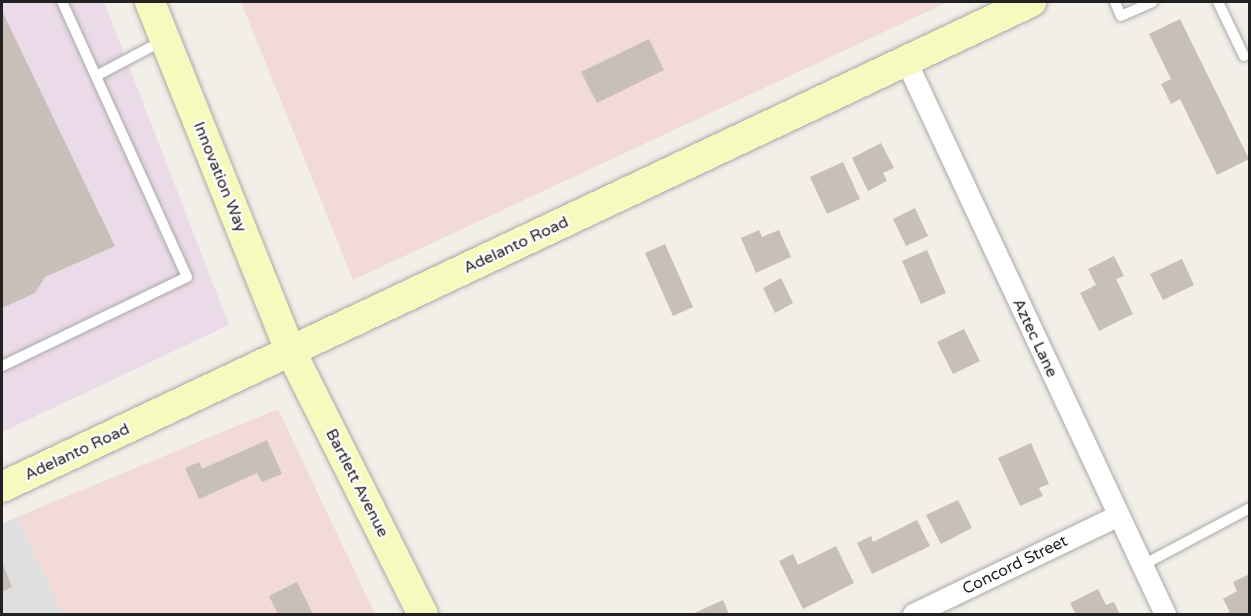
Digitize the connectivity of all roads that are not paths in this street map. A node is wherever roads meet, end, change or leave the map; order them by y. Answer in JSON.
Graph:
{"nodes":[{"id":1,"x":62,"y":2,"type":"edge"},
{"id":2,"x":150,"y":2,"type":"edge"},
{"id":3,"x":1030,"y":2,"type":"edge"},
{"id":4,"x":1115,"y":2,"type":"edge"},
{"id":5,"x":1152,"y":2,"type":"edge"},
{"id":6,"x":1218,"y":2,"type":"edge"},
{"id":7,"x":165,"y":39,"type":"junction"},
{"id":8,"x":1244,"y":56,"type":"dead end"},
{"id":9,"x":906,"y":60,"type":"junction"},
{"id":10,"x":96,"y":76,"type":"junction"},
{"id":11,"x":291,"y":351,"type":"junction"},
{"id":12,"x":2,"y":366,"type":"edge"},
{"id":13,"x":2,"y":487,"type":"edge"},
{"id":14,"x":1250,"y":508,"type":"edge"},
{"id":15,"x":1118,"y":516,"type":"junction"},
{"id":16,"x":1141,"y":566,"type":"junction"},
{"id":17,"x":423,"y":615,"type":"edge"},
{"id":18,"x":913,"y":615,"type":"edge"},
{"id":19,"x":1165,"y":615,"type":"edge"}],
"edges":[{"from":1,"to":10,"type":"lane"},
{"from":2,"to":7,"type":"street","name":"Innovation Way"},
{"from":3,"to":9,"type":"street","name":"Adelanto Road"},
{"from":4,"to":5,"type":"lane"},
{"from":6,"to":8,"type":"lane"},
{"from":7,"to":10,"type":"lane"},
{"from":7,"to":11,"type":"street","name":"Innovation Way"},
{"from":9,"to":11,"type":"street","name":"Adelanto Road"},
{"from":9,"to":15,"type":"street","name":"Aztec Lane"},
{"from":10,"to":12,"type":"lane"},
{"from":11,"to":13,"type":"street","name":"Adelanto Road"},
{"from":11,"to":17,"type":"street","name":"Bartlett Avenue"},
{"from":14,"to":16,"type":"lane"},
{"from":15,"to":16,"type":"street","name":"Aztec Lane"},
{"from":15,"to":18,"type":"street","name":"Concord Street"},
{"from":16,"to":19,"type":"street","name":"Aztec Lane"}]}
